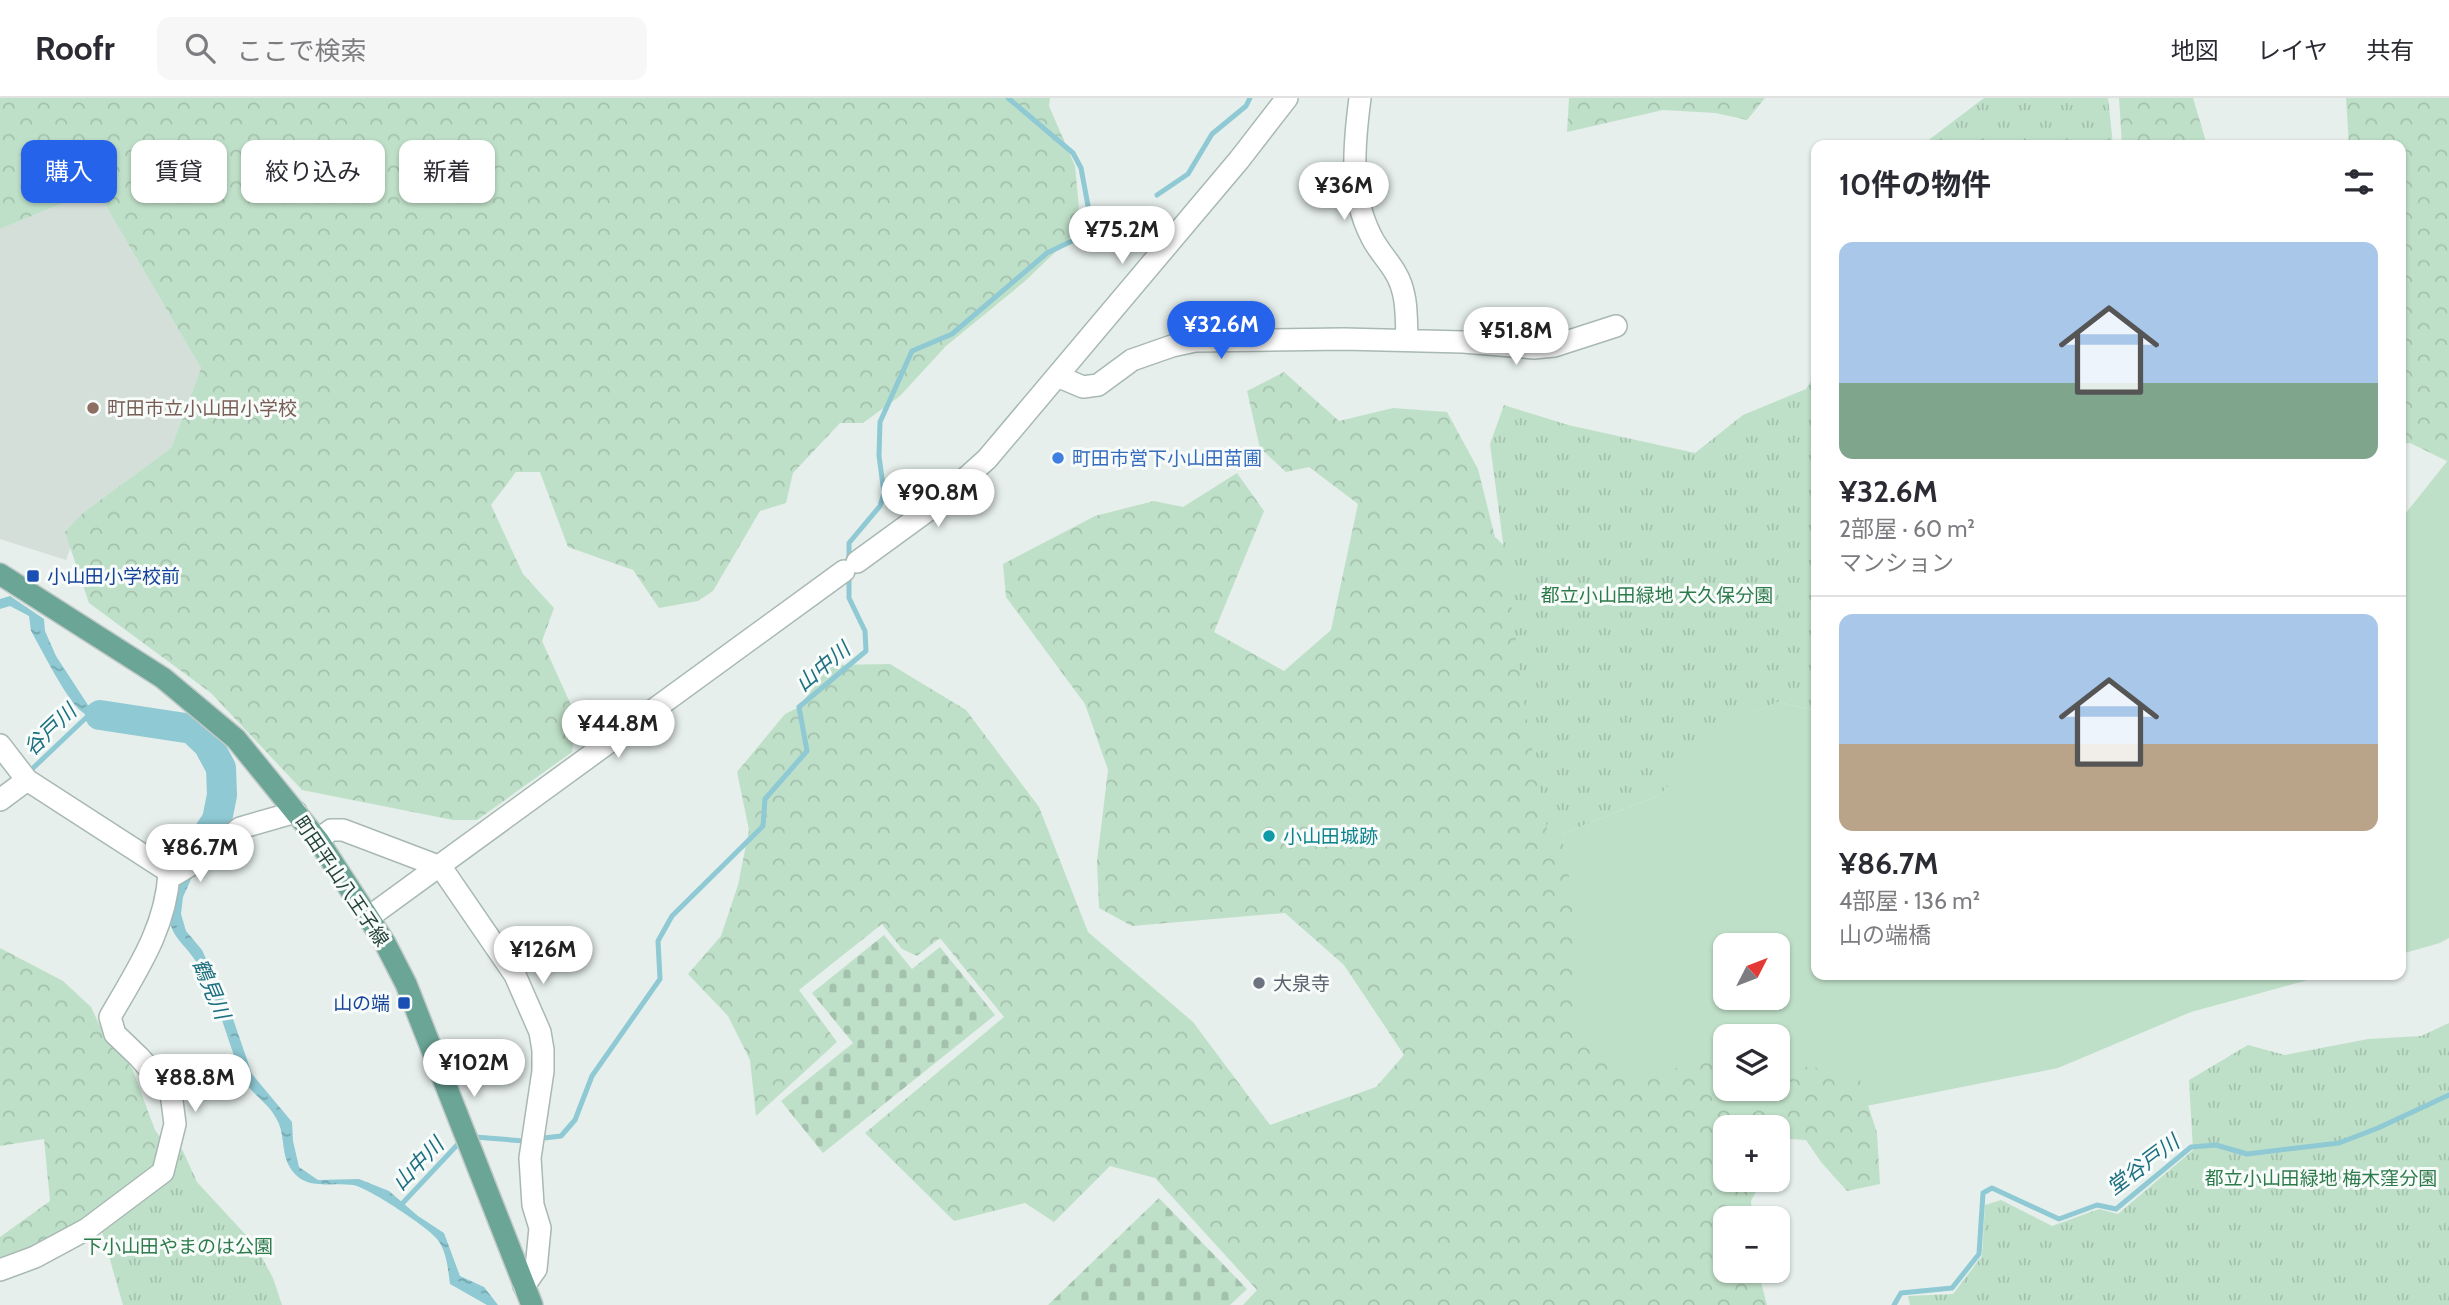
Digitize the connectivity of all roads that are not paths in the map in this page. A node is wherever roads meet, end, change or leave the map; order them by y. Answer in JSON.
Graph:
{"nodes":[{"id":1,"x":1287,"y":98,"type":"edge"},
{"id":2,"x":1360,"y":98,"type":"edge"},
{"id":3,"x":1616,"y":326,"type":"dead end"},
{"id":4,"x":1407,"y":340,"type":"junction"},
{"id":5,"x":1057,"y":376,"type":"junction"},
{"id":6,"x":0,"y":574,"type":"edge"},
{"id":7,"x":0,"y":745,"type":"edge"},
{"id":8,"x":27,"y":780,"type":"junction"},
{"id":9,"x":0,"y":800,"type":"edge"},
{"id":10,"x":296,"y":812,"type":"junction"},
{"id":11,"x":318,"y":840,"type":"junction"},
{"id":12,"x":438,"y":866,"type":"junction"},
{"id":13,"x":171,"y":874,"type":"junction"},
{"id":14,"x":369,"y":917,"type":"junction"},
{"id":15,"x":0,"y":1270,"type":"edge"},
{"id":16,"x":528,"y":1295,"type":"edge"}],
"edges":[{"from":1,"to":5,"type":"street"},
{"from":2,"to":4,"type":"street"},
{"from":3,"to":4,"type":"street"},
{"from":4,"to":5,"type":"street"},
{"from":5,"to":12,"type":"street"},
{"from":6,"to":10,"type":"main road","name":"町田平山八王子線"},
{"from":7,"to":8,"type":"street"},
{"from":8,"to":9,"type":"street"},
{"from":8,"to":13,"type":"street"},
{"from":10,"to":11,"type":"main road","name":"町田平山八王子線"},
{"from":10,"to":13,"type":"street"},
{"from":11,"to":12,"type":"street"},
{"from":11,"to":14,"type":"main road","name":"町田平山八王子線"},
{"from":12,"to":14,"type":"street"},
{"from":12,"to":16,"type":"street"},
{"from":13,"to":15,"type":"street"},
{"from":14,"to":16,"type":"main road","name":"町田平山八王子線"}]}
